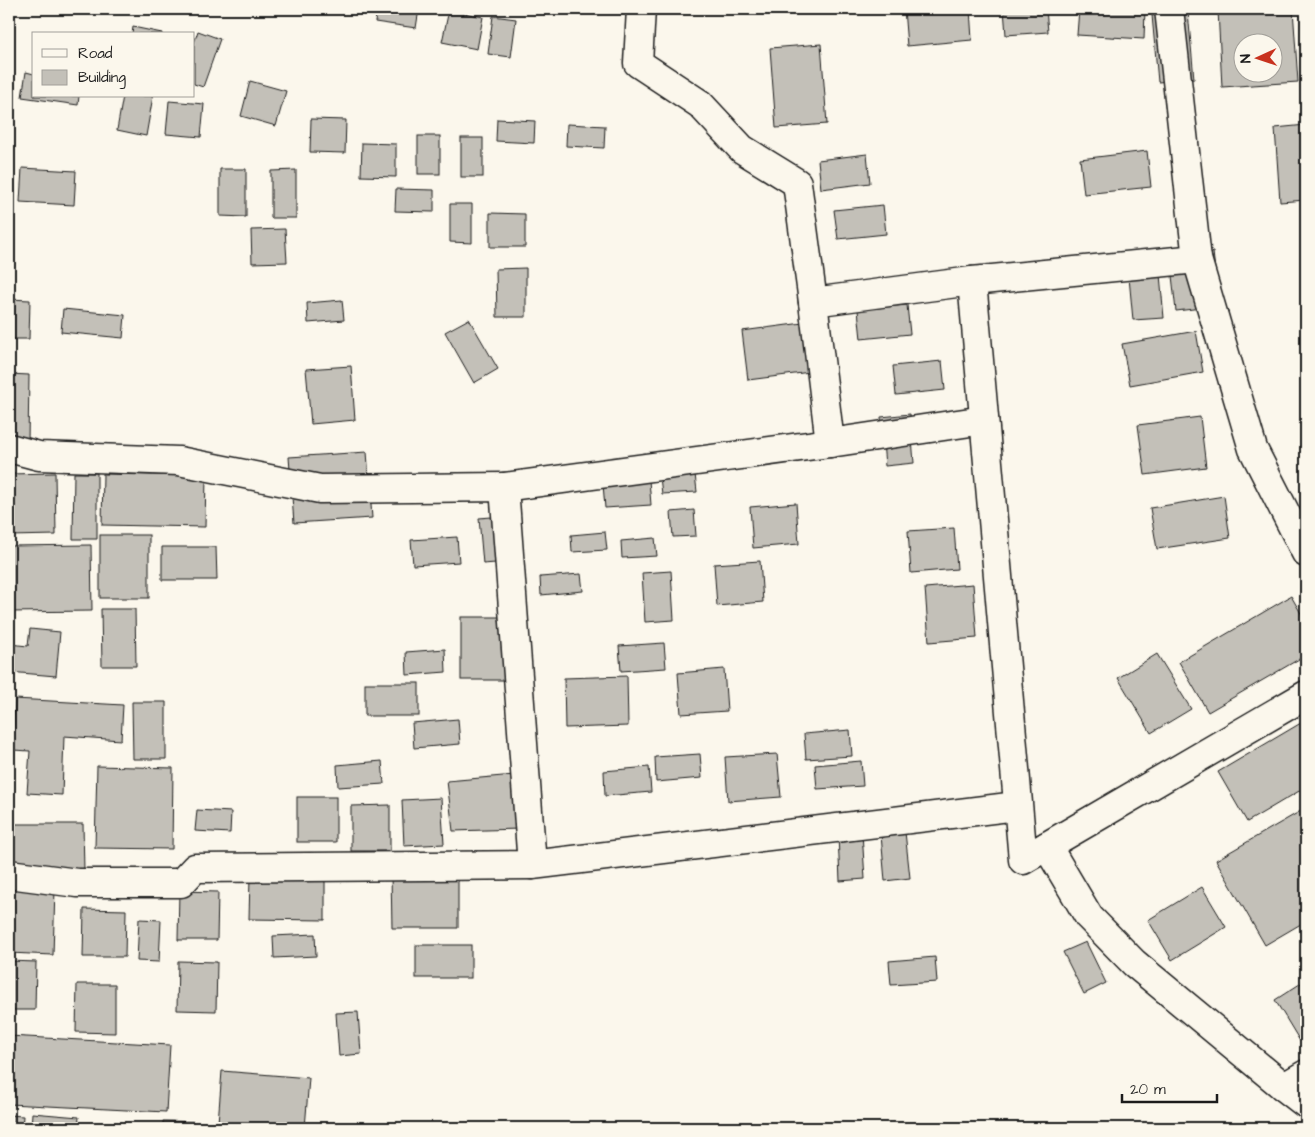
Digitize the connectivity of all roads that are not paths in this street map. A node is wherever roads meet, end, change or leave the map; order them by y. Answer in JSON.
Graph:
{"nodes":[{"id":1,"x":641,"y":9,"type":"edge"},
{"id":2,"x":1169,"y":9,"type":"edge"},
{"id":3,"x":1197,"y":259,"type":"junction"},
{"id":4,"x":972,"y":281,"type":"junction"},
{"id":5,"x":814,"y":302,"type":"junction"},
{"id":6,"x":984,"y":420,"type":"junction"},
{"id":7,"x":830,"y":443,"type":"junction"},
{"id":8,"x":9,"y":448,"type":"edge"},
{"id":9,"x":504,"y":487,"type":"junction"},
{"id":10,"x":1306,"y":553,"type":"edge"},
{"id":11,"x":1306,"y":695,"type":"edge"},
{"id":12,"x":1017,"y":806,"type":"junction"},
{"id":13,"x":1047,"y":846,"type":"junction"},
{"id":14,"x":532,"y":865,"type":"junction"},
{"id":15,"x":9,"y":874,"type":"edge"},
{"id":16,"x":1295,"y":1080,"type":"edge"},
{"id":17,"x":1306,"y":1104,"type":"edge"}],
"edges":[{"from":1,"to":5,"type":"street"},
{"from":2,"to":3,"type":"street"},
{"from":3,"to":4,"type":"street"},
{"from":3,"to":10,"type":"street"},
{"from":4,"to":5,"type":"street"},
{"from":4,"to":6,"type":"street"},
{"from":5,"to":7,"type":"street"},
{"from":6,"to":7,"type":"street"},
{"from":6,"to":12,"type":"street"},
{"from":7,"to":9,"type":"street"},
{"from":8,"to":9,"type":"street"},
{"from":9,"to":14,"type":"street"},
{"from":11,"to":13,"type":"street"},
{"from":12,"to":13,"type":"street"},
{"from":12,"to":14,"type":"street"},
{"from":13,"to":16,"type":"street"},
{"from":14,"to":15,"type":"street"},
{"from":16,"to":17,"type":"street"}]}
